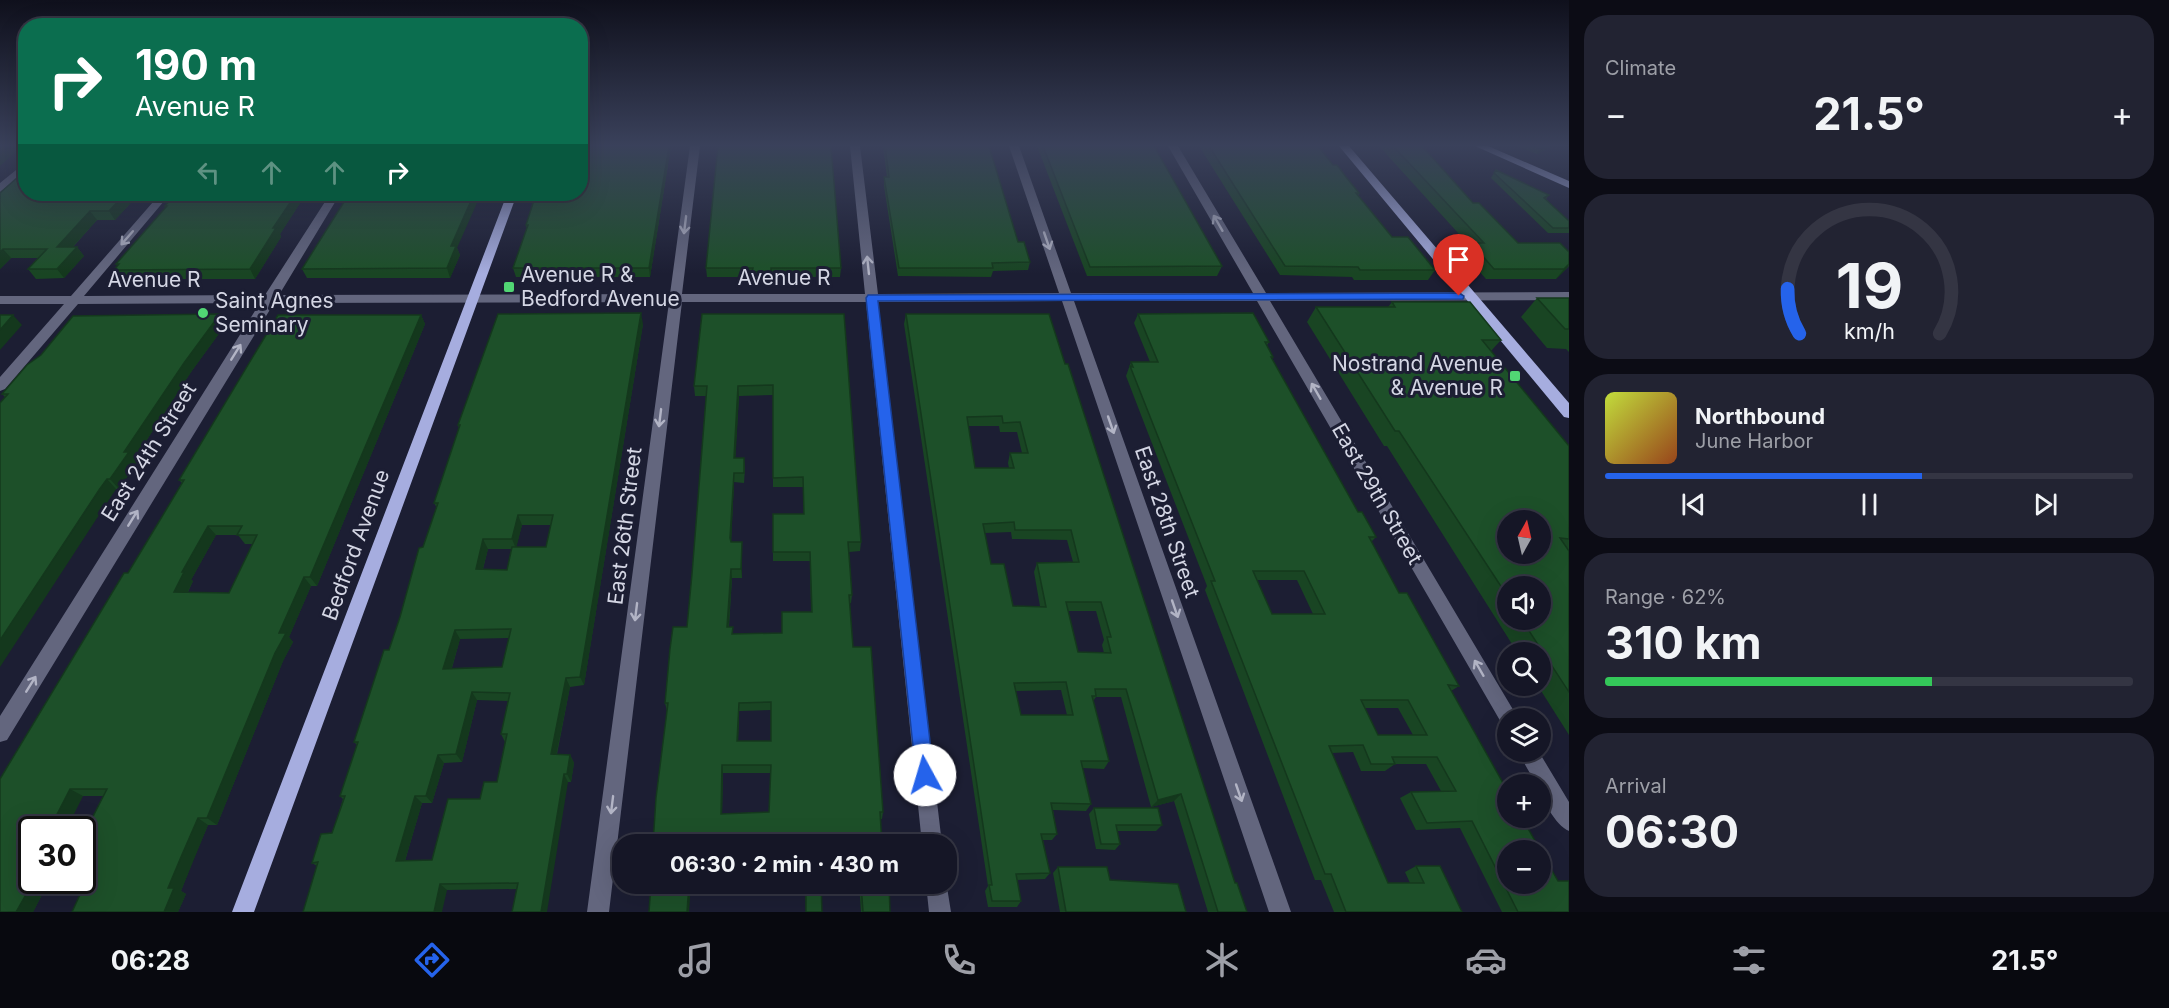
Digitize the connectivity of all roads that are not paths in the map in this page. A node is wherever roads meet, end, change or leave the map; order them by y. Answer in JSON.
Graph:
{"nodes":[{"id":1,"x":689,"y":189,"type":"edge"},
{"id":2,"x":860,"y":189,"type":"edge"},
{"id":3,"x":1029,"y":189,"type":"edge"},
{"id":4,"x":1198,"y":189,"type":"edge"},
{"id":5,"x":1380,"y":189,"type":"edge"},
{"id":6,"x":159,"y":201,"type":"edge"},
{"id":7,"x":331,"y":201,"type":"edge"},
{"id":8,"x":509,"y":201,"type":"edge"},
{"id":9,"x":1472,"y":296,"type":"junction"},
{"id":10,"x":1569,"y":296,"type":"edge"},
{"id":11,"x":1066,"y":297,"type":"junction"},
{"id":12,"x":1261,"y":297,"type":"junction"},
{"id":13,"x":675,"y":298,"type":"junction"},
{"id":14,"x":872,"y":298,"type":"junction"},
{"id":15,"x":269,"y":299,"type":"junction"},
{"id":16,"x":472,"y":299,"type":"junction"},
{"id":17,"x":0,"y":300,"type":"edge"},
{"id":18,"x":74,"y":300,"type":"junction"},
{"id":19,"x":0,"y":386,"type":"edge"},
{"id":20,"x":1569,"y":412,"type":"edge"},
{"id":21,"x":1503,"y":708,"type":"edge"},
{"id":22,"x":0,"y":734,"type":"edge"},
{"id":23,"x":1534,"y":762,"type":"edge"},
{"id":24,"x":1569,"y":821,"type":"edge"},
{"id":25,"x":931,"y":834,"type":"edge"},
{"id":26,"x":938,"y":894,"type":"edge"},
{"id":27,"x":243,"y":912,"type":"edge"},
{"id":28,"x":598,"y":912,"type":"edge"},
{"id":29,"x":940,"y":912,"type":"edge"},
{"id":30,"x":1280,"y":912,"type":"edge"}],
"edges":[{"from":1,"to":13,"type":"street","name":"East 26th Street","one_way":true},
{"from":14,"to":2,"type":"street","one_way":true},
{"from":3,"to":11,"type":"street","name":"East 28th Street","one_way":true},
{"from":12,"to":4,"type":"street","name":"East 29th Street","one_way":true},
{"from":5,"to":9,"type":"main road"},
{"from":6,"to":18,"type":"street","one_way":true},
{"from":7,"to":15,"type":"street","name":"East 24th Street"},
{"from":8,"to":16,"type":"main road","name":"Bedford Avenue"},
{"from":9,"to":10,"type":"street","name":"Avenue R"},
{"from":9,"to":12,"type":"street","name":"Avenue R"},
{"from":9,"to":20,"type":"main road"},
{"from":11,"to":12,"type":"street","name":"Avenue R"},
{"from":11,"to":14,"type":"street","name":"Avenue R"},
{"from":11,"to":30,"type":"street","name":"East 28th Street","one_way":true},
{"from":21,"to":12,"type":"street","name":"East 29th Street","one_way":true},
{"from":13,"to":14,"type":"street","name":"Avenue R"},
{"from":13,"to":16,"type":"street","name":"Avenue R"},
{"from":13,"to":28,"type":"street","name":"East 26th Street","one_way":true},
{"from":14,"to":25,"type":"street"},
{"from":15,"to":16,"type":"street","name":"Avenue R"},
{"from":15,"to":18,"type":"street","name":"Avenue R"},
{"from":22,"to":15,"type":"street","name":"East 24th Street","one_way":true},
{"from":16,"to":27,"type":"main road","name":"Bedford Avenue"},
{"from":17,"to":18,"type":"street","name":"Avenue R"},
{"from":18,"to":19,"type":"street"},
{"from":23,"to":24,"type":"street"},
{"from":26,"to":29,"type":"street"}]}
